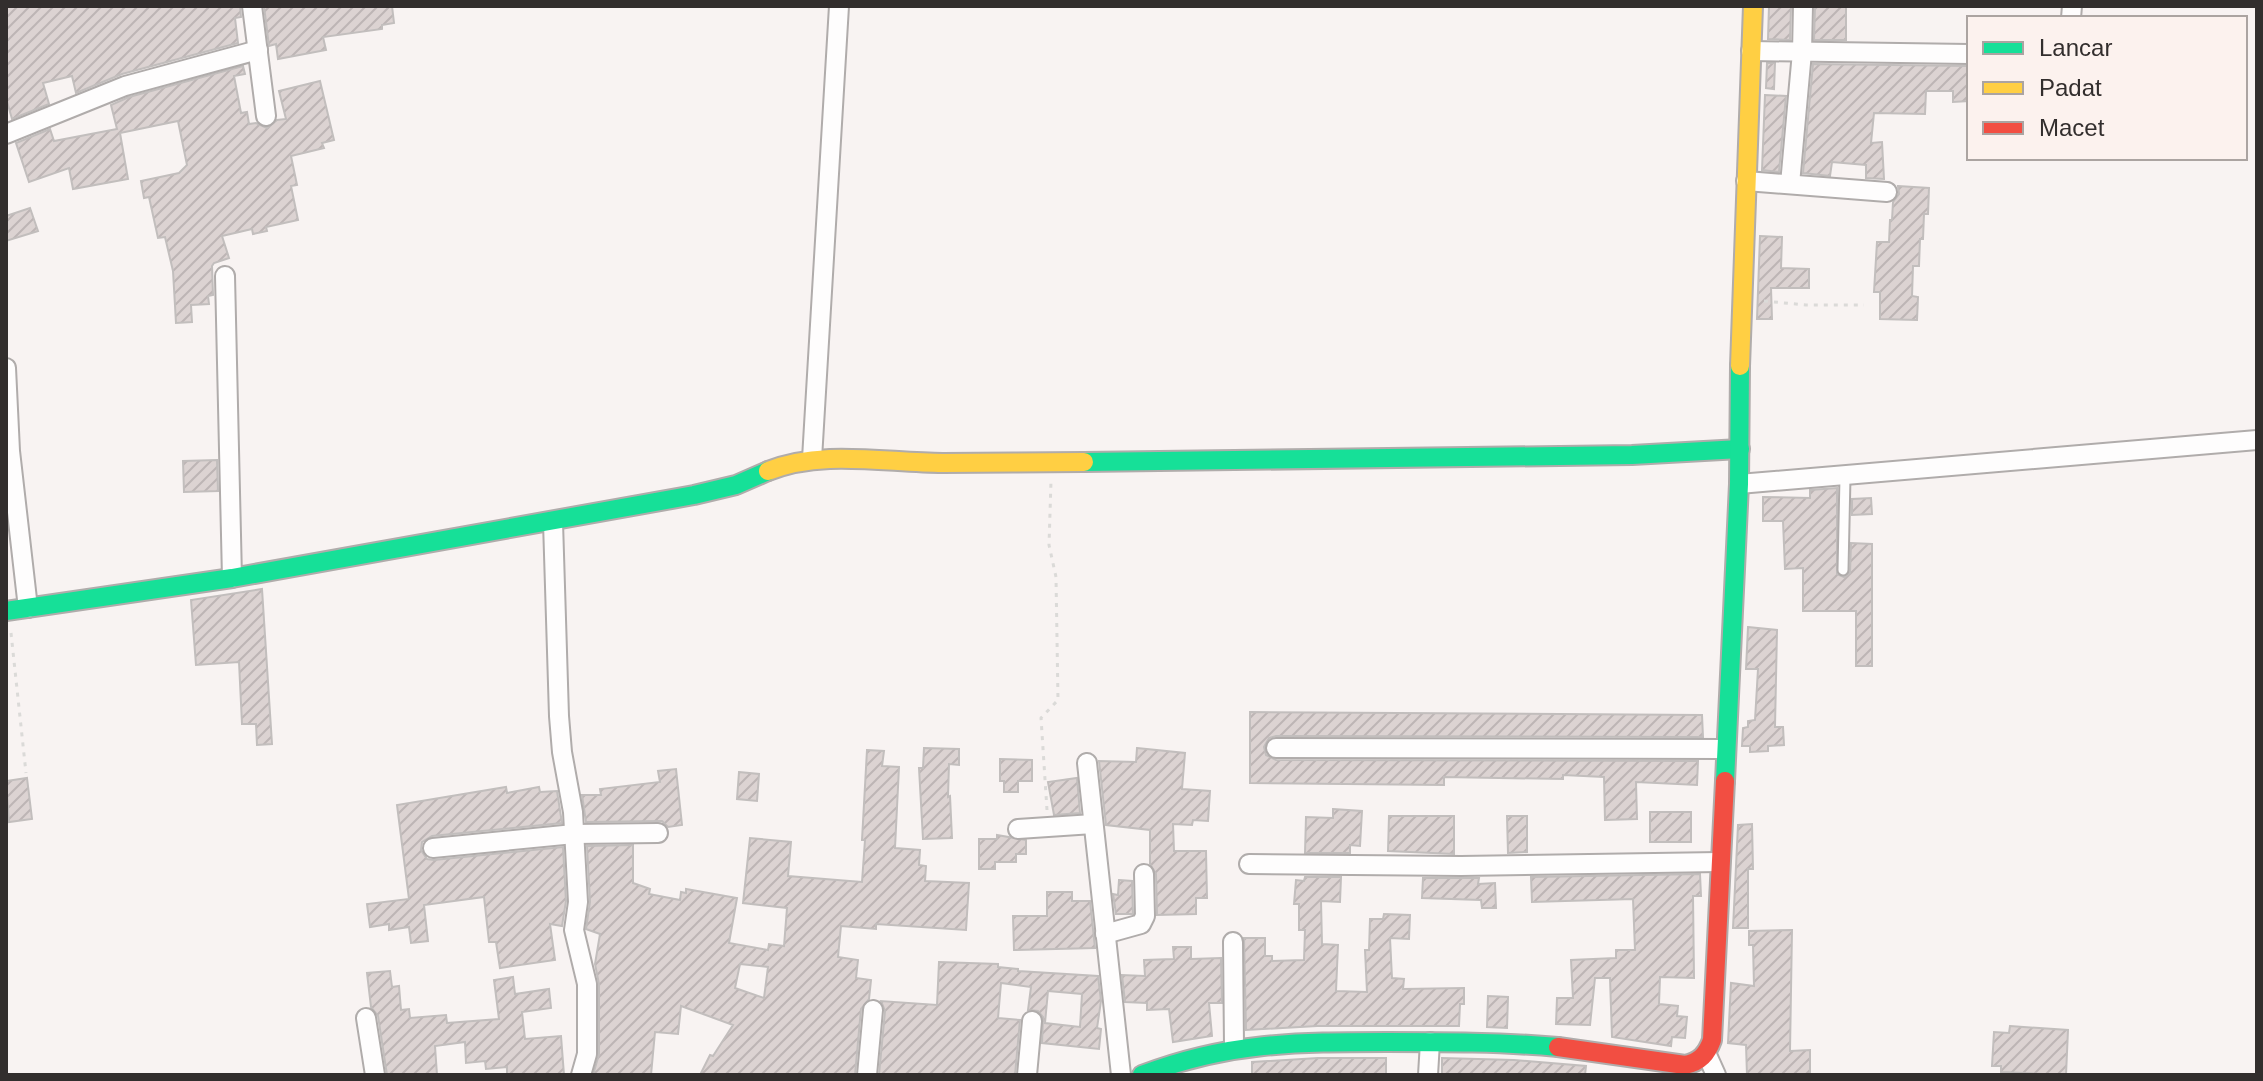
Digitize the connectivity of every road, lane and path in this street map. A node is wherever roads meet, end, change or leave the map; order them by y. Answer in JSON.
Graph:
{"nodes":[{"id":1,"x":252,"y":6,"type":"edge"},
{"id":2,"x":839,"y":6,"type":"edge"},
{"id":3,"x":1753,"y":6,"type":"edge"},
{"id":4,"x":1803,"y":6,"type":"edge"},
{"id":5,"x":258,"y":50,"type":"junction"},
{"id":6,"x":1751,"y":51,"type":"junction"},
{"id":7,"x":1802,"y":52,"type":"junction"},
{"id":8,"x":1967,"y":54,"type":"edge"},
{"id":9,"x":266,"y":116,"type":"dead end"},
{"id":10,"x":6,"y":134,"type":"edge"},
{"id":11,"x":1746,"y":181,"type":"junction"},
{"id":12,"x":1790,"y":184,"type":"junction"},
{"id":13,"x":1887,"y":192,"type":"dead end"},
{"id":14,"x":225,"y":276,"type":"dead end"},
{"id":15,"x":1741,"y":300,"type":"junction"},
{"id":16,"x":1864,"y":305,"type":"dead end"},
{"id":17,"x":6,"y":368,"type":"edge"},
{"id":18,"x":2257,"y":440,"type":"edge"},
{"id":19,"x":1740,"y":449,"type":"junction"},
{"id":20,"x":8,"y":451,"type":"edge"},
{"id":21,"x":812,"y":459,"type":"junction"},
{"id":22,"x":1052,"y":462,"type":"junction"},
{"id":23,"x":1845,"y":477,"type":"junction"},
{"id":24,"x":1739,"y":484,"type":"junction"},
{"id":25,"x":553,"y":522,"type":"junction"},
{"id":26,"x":1843,"y":570,"type":"dead end"},
{"id":27,"x":232,"y":578,"type":"junction"},
{"id":28,"x":28,"y":608,"type":"junction"},
{"id":29,"x":7,"y":611,"type":"edge"},
{"id":30,"x":1276,"y":748,"type":"dead end"},
{"id":31,"x":1725,"y":749,"type":"junction"},
{"id":32,"x":1087,"y":763,"type":"dead end"},
{"id":33,"x":26,"y":773,"type":"dead end"},
{"id":34,"x":1093,"y":824,"type":"junction"},
{"id":35,"x":1048,"y":827,"type":"junction"},
{"id":36,"x":1018,"y":829,"type":"dead end"},
{"id":37,"x":658,"y":833,"type":"dead end"},
{"id":38,"x":574,"y":834,"type":"junction"},
{"id":39,"x":433,"y":848,"type":"dead end"},
{"id":40,"x":1719,"y":862,"type":"junction"},
{"id":41,"x":1249,"y":864,"type":"dead end"},
{"id":42,"x":1144,"y":874,"type":"dead end"},
{"id":43,"x":1105,"y":934,"type":"junction"},
{"id":44,"x":1233,"y":942,"type":"dead end"},
{"id":45,"x":873,"y":1010,"type":"dead end"},
{"id":46,"x":366,"y":1018,"type":"dead end"},
{"id":47,"x":1032,"y":1021,"type":"dead end"},
{"id":48,"x":1430,"y":1042,"type":"junction"},
{"id":49,"x":1234,"y":1046,"type":"junction"},
{"id":50,"x":1707,"y":1055,"type":"junction"},
{"id":51,"x":375,"y":1075,"type":"edge"},
{"id":52,"x":581,"y":1075,"type":"edge"},
{"id":53,"x":867,"y":1075,"type":"edge"},
{"id":54,"x":1027,"y":1075,"type":"edge"},
{"id":55,"x":1121,"y":1075,"type":"edge"},
{"id":56,"x":1142,"y":1075,"type":"edge"},
{"id":57,"x":1428,"y":1075,"type":"edge"},
{"id":58,"x":1716,"y":1075,"type":"edge"}],
"edges":[{"from":1,"to":5,"type":"street"},
{"from":2,"to":21,"type":"street"},
{"from":3,"to":6,"type":"street"},
{"from":4,"to":7,"type":"street"},
{"from":5,"to":9,"type":"street"},
{"from":5,"to":10,"type":"street"},
{"from":6,"to":7,"type":"street"},
{"from":6,"to":11,"type":"street"},
{"from":7,"to":8,"type":"street"},
{"from":7,"to":12,"type":"street"},
{"from":11,"to":12,"type":"street"},
{"from":11,"to":15,"type":"street"},
{"from":12,"to":13,"type":"street"},
{"from":14,"to":27,"type":"street"},
{"from":15,"to":16,"type":"path"},
{"from":15,"to":19,"type":"street"},
{"from":17,"to":20,"type":"street"},
{"from":18,"to":23,"type":"street"},
{"from":19,"to":22,"type":"street"},
{"from":19,"to":24,"type":"street"},
{"from":20,"to":28,"type":"street"},
{"from":21,"to":22,"type":"street"},
{"from":21,"to":25,"type":"street"},
{"from":22,"to":35,"type":"path"},
{"from":23,"to":24,"type":"street"},
{"from":23,"to":26,"type":"lane"},
{"from":24,"to":31,"type":"street"},
{"from":25,"to":27,"type":"street"},
{"from":25,"to":38,"type":"street"},
{"from":27,"to":28,"type":"street"},
{"from":28,"to":29,"type":"street"},
{"from":29,"to":33,"type":"path"},
{"from":30,"to":31,"type":"street"},
{"from":31,"to":40,"type":"street"},
{"from":32,"to":34,"type":"street"},
{"from":34,"to":35,"type":"street"},
{"from":34,"to":43,"type":"street"},
{"from":35,"to":36,"type":"street"},
{"from":37,"to":38,"type":"street"},
{"from":38,"to":39,"type":"street"},
{"from":38,"to":52,"type":"street"},
{"from":40,"to":41,"type":"street"},
{"from":40,"to":50,"type":"street"},
{"from":42,"to":43,"type":"street"},
{"from":43,"to":55,"type":"street"},
{"from":44,"to":49,"type":"street"},
{"from":45,"to":53,"type":"street"},
{"from":46,"to":51,"type":"street"},
{"from":47,"to":54,"type":"street"},
{"from":48,"to":49,"type":"street"},
{"from":48,"to":50,"type":"street"},
{"from":48,"to":57,"type":"street"},
{"from":49,"to":56,"type":"street"},
{"from":50,"to":58,"type":"street"}]}
